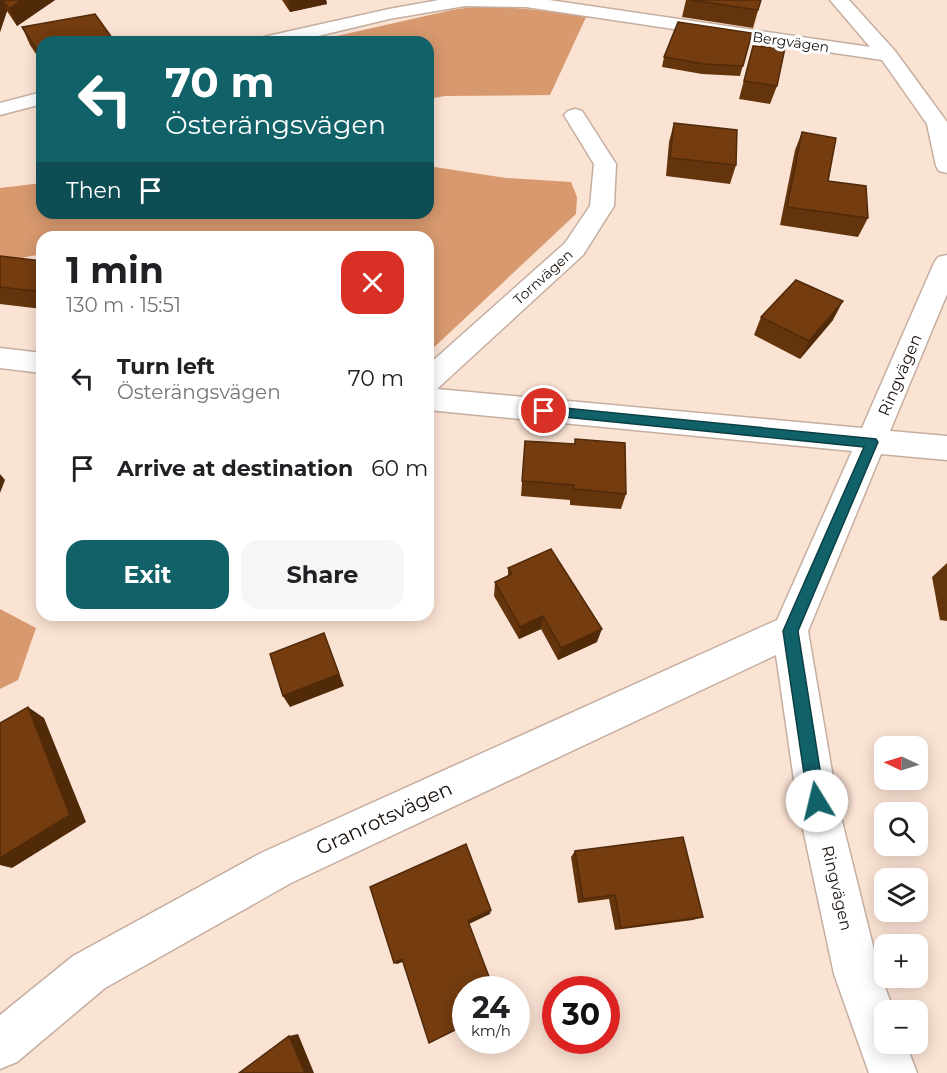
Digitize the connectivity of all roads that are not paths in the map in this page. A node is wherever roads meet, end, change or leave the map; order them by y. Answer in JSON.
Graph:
{"nodes":[{"id":1,"x":839,"y":0,"type":"edge"},
{"id":2,"x":383,"y":7,"type":"edge"},
{"id":3,"x":288,"y":36,"type":"edge"},
{"id":4,"x":888,"y":55,"type":"junction"},
{"id":5,"x":36,"y":100,"type":"edge"},
{"id":6,"x":0,"y":109,"type":"edge"},
{"id":7,"x":575,"y":115,"type":"dead end"},
{"id":8,"x":942,"y":124,"type":"edge"},
{"id":9,"x":947,"y":166,"type":"edge"},
{"id":10,"x":947,"y":263,"type":"edge"},
{"id":11,"x":0,"y":358,"type":"edge"},
{"id":12,"x":36,"y":362,"type":"edge"},
{"id":13,"x":434,"y":376,"type":"edge"},
{"id":14,"x":434,"y":400,"type":"edge"},
{"id":15,"x":872,"y":442,"type":"junction"},
{"id":16,"x":947,"y":448,"type":"edge"},
{"id":17,"x":790,"y":631,"type":"junction"},
{"id":18,"x":0,"y":1045,"type":"edge"},
{"id":19,"x":893,"y":1073,"type":"edge"}],
"edges":[{"from":1,"to":4,"type":"street"},
{"from":2,"to":3,"type":"street","name":"Bergvägen"},
{"from":2,"to":4,"type":"street","name":"Bergvägen"},
{"from":4,"to":8,"type":"street"},
{"from":5,"to":6,"type":"street"},
{"from":7,"to":13,"type":"street","name":"Tornvägen"},
{"from":8,"to":9,"type":"street"},
{"from":10,"to":15,"type":"street","name":"Ringvägen"},
{"from":11,"to":12,"type":"street"},
{"from":14,"to":15,"type":"street"},
{"from":15,"to":16,"type":"street"},
{"from":15,"to":17,"type":"street","name":"Ringvägen"},
{"from":17,"to":18,"type":"street","name":"Granrotsvägen"},
{"from":17,"to":19,"type":"street","name":"Ringvägen"}]}
